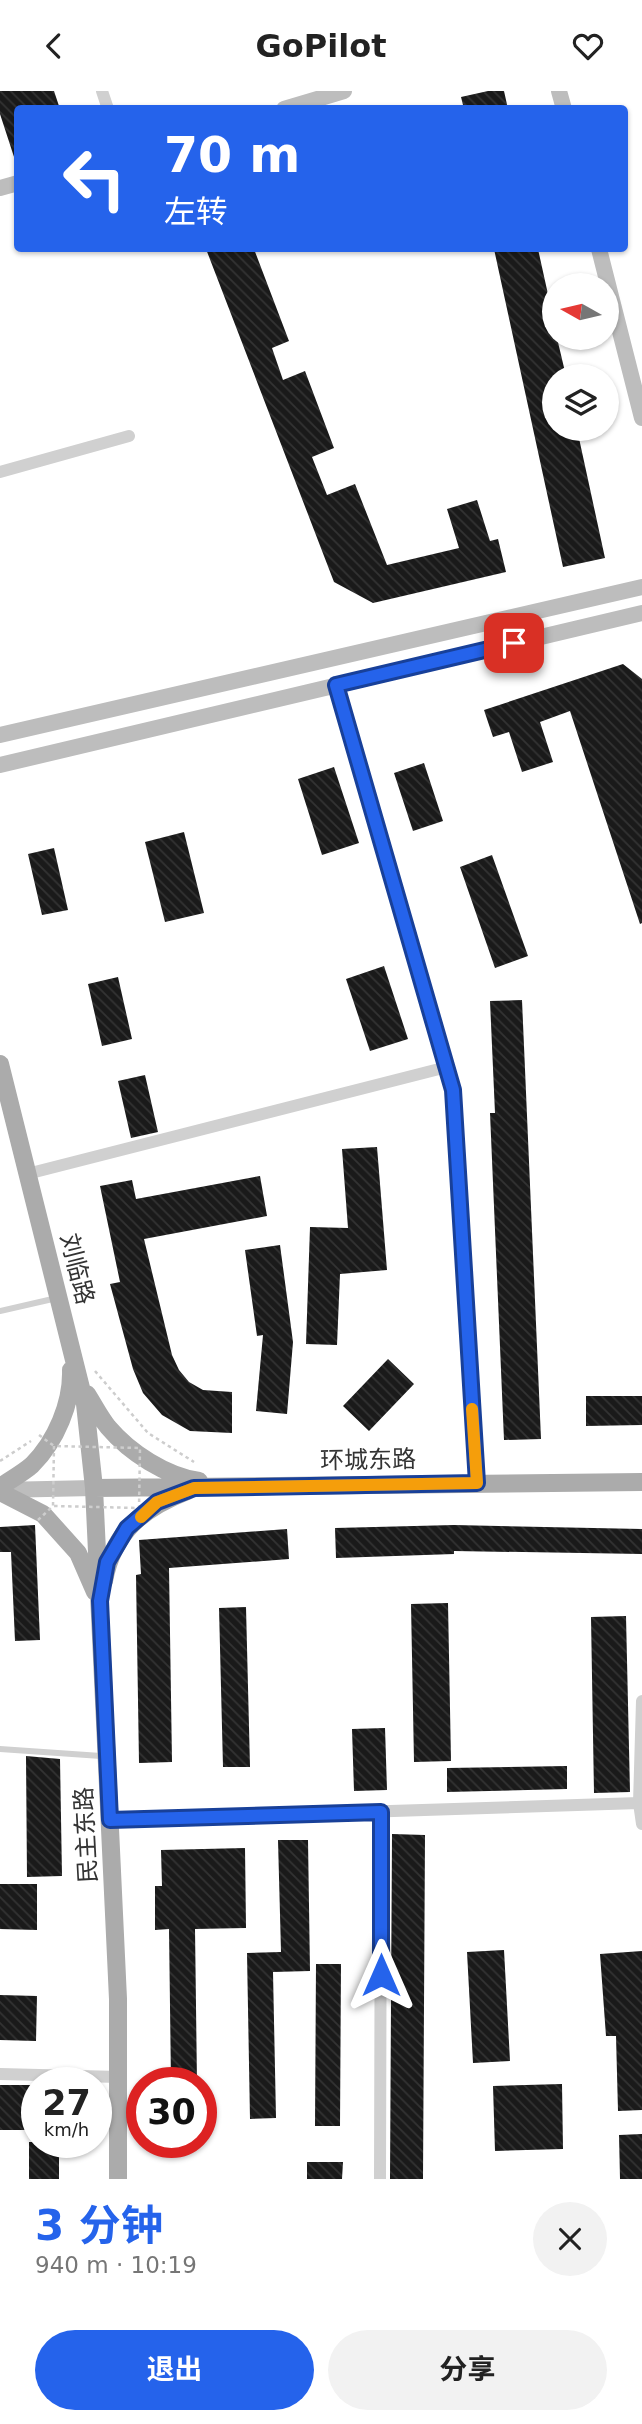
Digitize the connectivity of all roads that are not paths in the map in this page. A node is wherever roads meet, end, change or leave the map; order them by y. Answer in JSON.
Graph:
{"nodes":[{"id":1,"x":344,"y":91,"type":"edge"},
{"id":2,"x":297,"y":105,"type":"edge"},
{"id":3,"x":600,"y":252,"type":"edge"},
{"id":4,"x":642,"y":418,"type":"edge"},
{"id":5,"x":129,"y":436,"type":"dead end"},
{"id":6,"x":0,"y":472,"type":"edge"},
{"id":7,"x":642,"y":587,"type":"edge"},
{"id":8,"x":642,"y":613,"type":"edge"},
{"id":9,"x":336,"y":685,"type":"junction"},
{"id":10,"x":0,"y":736,"type":"edge"},
{"id":11,"x":0,"y":765,"type":"edge"},
{"id":12,"x":0,"y":1064,"type":"edge"},
{"id":13,"x":447,"y":1067,"type":"junction"},
{"id":14,"x":27,"y":1174,"type":"junction"},
{"id":15,"x":59,"y":1297,"type":"junction"},
{"id":16,"x":0,"y":1311,"type":"edge"},
{"id":17,"x":70,"y":1342,"type":"junction"},
{"id":18,"x":642,"y":1482,"type":"edge"},
{"id":19,"x":477,"y":1483,"type":"junction"},
{"id":20,"x":233,"y":1486,"type":"junction"},
{"id":21,"x":94,"y":1488,"type":"junction"},
{"id":22,"x":0,"y":1490,"type":"edge"},
{"id":23,"x":100,"y":1601,"type":"junction"},
{"id":24,"x":642,"y":1701,"type":"edge"},
{"id":25,"x":0,"y":1749,"type":"edge"},
{"id":26,"x":101,"y":1756,"type":"dead end"},
{"id":27,"x":639,"y":1803,"type":"junction"},
{"id":28,"x":381,"y":1812,"type":"junction"},
{"id":29,"x":110,"y":1820,"type":"junction"},
{"id":30,"x":642,"y":1824,"type":"edge"},
{"id":31,"x":0,"y":2074,"type":"edge"},
{"id":32,"x":118,"y":2077,"type":"junction"},
{"id":33,"x":118,"y":2179,"type":"edge"},
{"id":34,"x":380,"y":2179,"type":"edge"}],
"edges":[{"from":1,"to":2,"type":"main road"},
{"from":3,"to":4,"type":"main road"},
{"from":5,"to":6,"type":"street"},
{"from":7,"to":10,"type":"main road"},
{"from":8,"to":9,"type":"main road"},
{"from":9,"to":11,"type":"main road"},
{"from":9,"to":13,"type":"street"},
{"from":12,"to":14,"type":"main road","name":"刘临路"},
{"from":13,"to":14,"type":"street"},
{"from":13,"to":19,"type":"street"},
{"from":14,"to":15,"type":"main road","name":"刘临路"},
{"from":15,"to":16,"type":"lane"},
{"from":15,"to":17,"type":"main road","name":"刘临路"},
{"from":17,"to":20,"type":"main road"},
{"from":17,"to":21,"type":"main road","name":"刘临路"},
{"from":17,"to":22,"type":"main road"},
{"from":18,"to":19,"type":"main road","name":"环城东路"},
{"from":19,"to":20,"type":"main road","name":"环城东路"},
{"from":20,"to":21,"type":"main road","name":"环城东路"},
{"from":20,"to":23,"type":"main road"},
{"from":21,"to":22,"type":"main road"},
{"from":21,"to":23,"type":"main road","name":"民主东路"},
{"from":22,"to":23,"type":"main road"},
{"from":23,"to":29,"type":"main road","name":"民主东路"},
{"from":24,"to":27,"type":"street"},
{"from":25,"to":26,"type":"lane"},
{"from":27,"to":28,"type":"street"},
{"from":27,"to":30,"type":"street"},
{"from":28,"to":29,"type":"street"},
{"from":28,"to":34,"type":"street"},
{"from":29,"to":32,"type":"main road","name":"民主东路"},
{"from":31,"to":32,"type":"street"},
{"from":32,"to":33,"type":"main road","name":"民主东路"}]}
